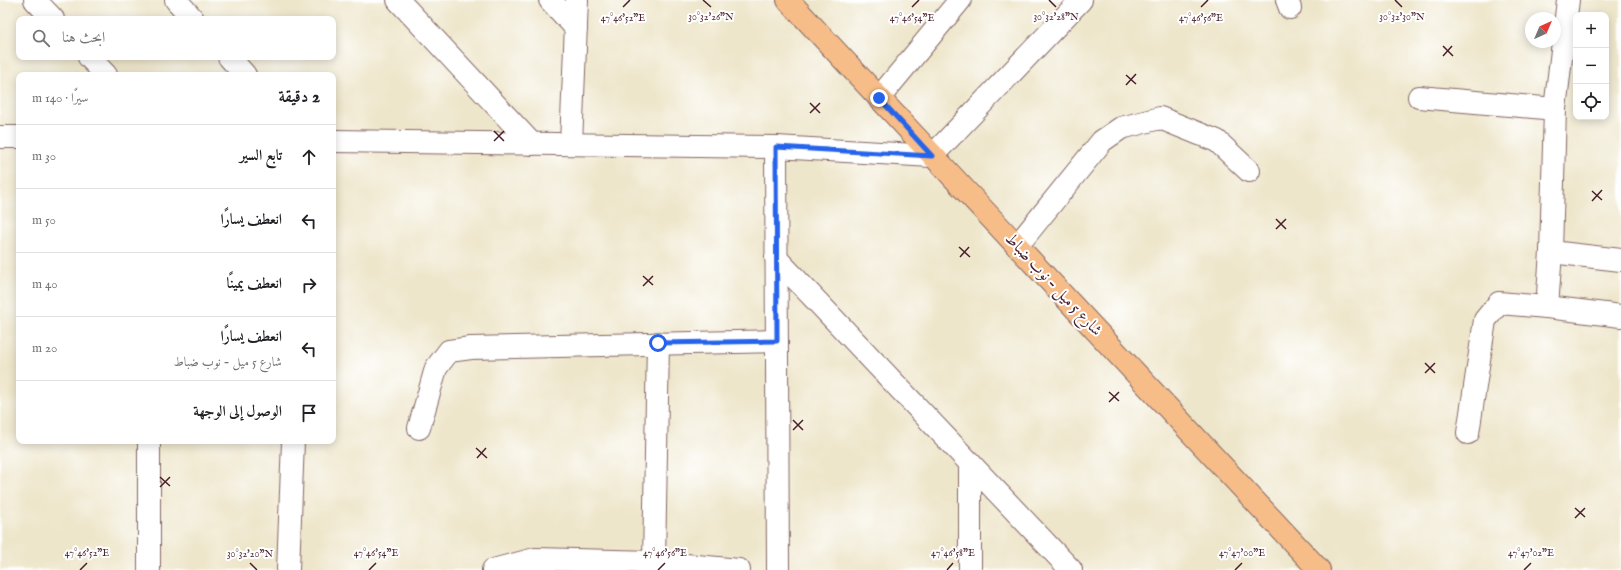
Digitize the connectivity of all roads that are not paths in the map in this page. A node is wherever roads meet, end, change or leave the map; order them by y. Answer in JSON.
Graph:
{"nodes":[{"id":1,"x":35,"y":0,"type":"edge"},
{"id":2,"x":176,"y":0,"type":"edge"},
{"id":3,"x":398,"y":0,"type":"edge"},
{"id":4,"x":550,"y":0,"type":"edge"},
{"id":5,"x":577,"y":0,"type":"edge"},
{"id":6,"x":788,"y":0,"type":"edge"},
{"id":7,"x":960,"y":0,"type":"edge"},
{"id":8,"x":1081,"y":0,"type":"edge"},
{"id":9,"x":1568,"y":0,"type":"edge"},
{"id":10,"x":50,"y":16,"type":"edge"},
{"id":11,"x":190,"y":16,"type":"edge"},
{"id":12,"x":576,"y":28,"type":"junction"},
{"id":13,"x":92,"y":60,"type":"edge"},
{"id":14,"x":232,"y":60,"type":"edge"},
{"id":15,"x":103,"y":72,"type":"edge"},
{"id":16,"x":242,"y":72,"type":"edge"},
{"id":17,"x":1419,"y":97,"type":"dead end"},
{"id":18,"x":879,"y":98,"type":"junction"},
{"id":19,"x":1555,"y":109,"type":"junction"},
{"id":20,"x":0,"y":137,"type":"edge"},
{"id":21,"x":16,"y":137,"type":"edge"},
{"id":22,"x":336,"y":142,"type":"edge"},
{"id":23,"x":532,"y":144,"type":"junction"},
{"id":24,"x":571,"y":144,"type":"junction"},
{"id":25,"x":776,"y":147,"type":"junction"},
{"id":26,"x":932,"y":156,"type":"junction"},
{"id":27,"x":1249,"y":171,"type":"dead end"},
{"id":28,"x":1017,"y":246,"type":"junction"},
{"id":29,"x":1551,"y":252,"type":"junction"},
{"id":30,"x":776,"y":258,"type":"junction"},
{"id":31,"x":1621,"y":260,"type":"edge"},
{"id":32,"x":1547,"y":307,"type":"junction"},
{"id":33,"x":1621,"y":316,"type":"edge"},
{"id":34,"x":777,"y":341,"type":"junction"},
{"id":35,"x":658,"y":343,"type":"junction"},
{"id":36,"x":419,"y":428,"type":"dead end"},
{"id":37,"x":1468,"y":433,"type":"dead end"},
{"id":38,"x":148,"y":444,"type":"edge"},
{"id":39,"x":293,"y":444,"type":"edge"},
{"id":40,"x":970,"y":462,"type":"junction"},
{"id":41,"x":654,"y":562,"type":"junction"},
{"id":42,"x":149,"y":570,"type":"edge"},
{"id":43,"x":288,"y":570,"type":"edge"},
{"id":44,"x":493,"y":570,"type":"edge"},
{"id":45,"x":739,"y":570,"type":"edge"},
{"id":46,"x":778,"y":570,"type":"edge"},
{"id":47,"x":970,"y":570,"type":"edge"},
{"id":48,"x":1072,"y":570,"type":"edge"},
{"id":49,"x":1319,"y":570,"type":"edge"}],
"edges":[{"from":1,"to":10,"type":"street"},
{"from":2,"to":11,"type":"street"},
{"from":3,"to":23,"type":"street"},
{"from":4,"to":12,"type":"street"},
{"from":5,"to":12,"type":"street"},
{"from":6,"to":18,"type":"main road","name":"شارع 5 ميل - نوب ضباط"},
{"from":7,"to":18,"type":"street"},
{"from":8,"to":26,"type":"street"},
{"from":9,"to":19,"type":"street"},
{"from":12,"to":24,"type":"street"},
{"from":13,"to":15,"type":"street"},
{"from":14,"to":16,"type":"street"},
{"from":17,"to":19,"type":"street"},
{"from":18,"to":26,"type":"main road","name":"شارع 5 ميل - نوب ضباط"},
{"from":19,"to":29,"type":"street"},
{"from":20,"to":21,"type":"street"},
{"from":22,"to":23,"type":"street"},
{"from":23,"to":24,"type":"street"},
{"from":24,"to":25,"type":"street"},
{"from":25,"to":26,"type":"street"},
{"from":25,"to":30,"type":"street"},
{"from":26,"to":28,"type":"main road","name":"شارع 5 ميل - نوب ضباط"},
{"from":27,"to":28,"type":"street"},
{"from":28,"to":49,"type":"main road","name":"شارع 5 ميل - نوب ضباط"},
{"from":29,"to":31,"type":"street"},
{"from":29,"to":32,"type":"street"},
{"from":30,"to":34,"type":"street"},
{"from":30,"to":40,"type":"street"},
{"from":32,"to":33,"type":"street"},
{"from":32,"to":37,"type":"street"},
{"from":34,"to":35,"type":"street"},
{"from":34,"to":46,"type":"street"},
{"from":35,"to":36,"type":"street"},
{"from":35,"to":41,"type":"street"},
{"from":38,"to":42,"type":"street"},
{"from":39,"to":43,"type":"street"},
{"from":40,"to":47,"type":"street"},
{"from":40,"to":48,"type":"street"},
{"from":41,"to":44,"type":"street"},
{"from":41,"to":45,"type":"street"}]}
